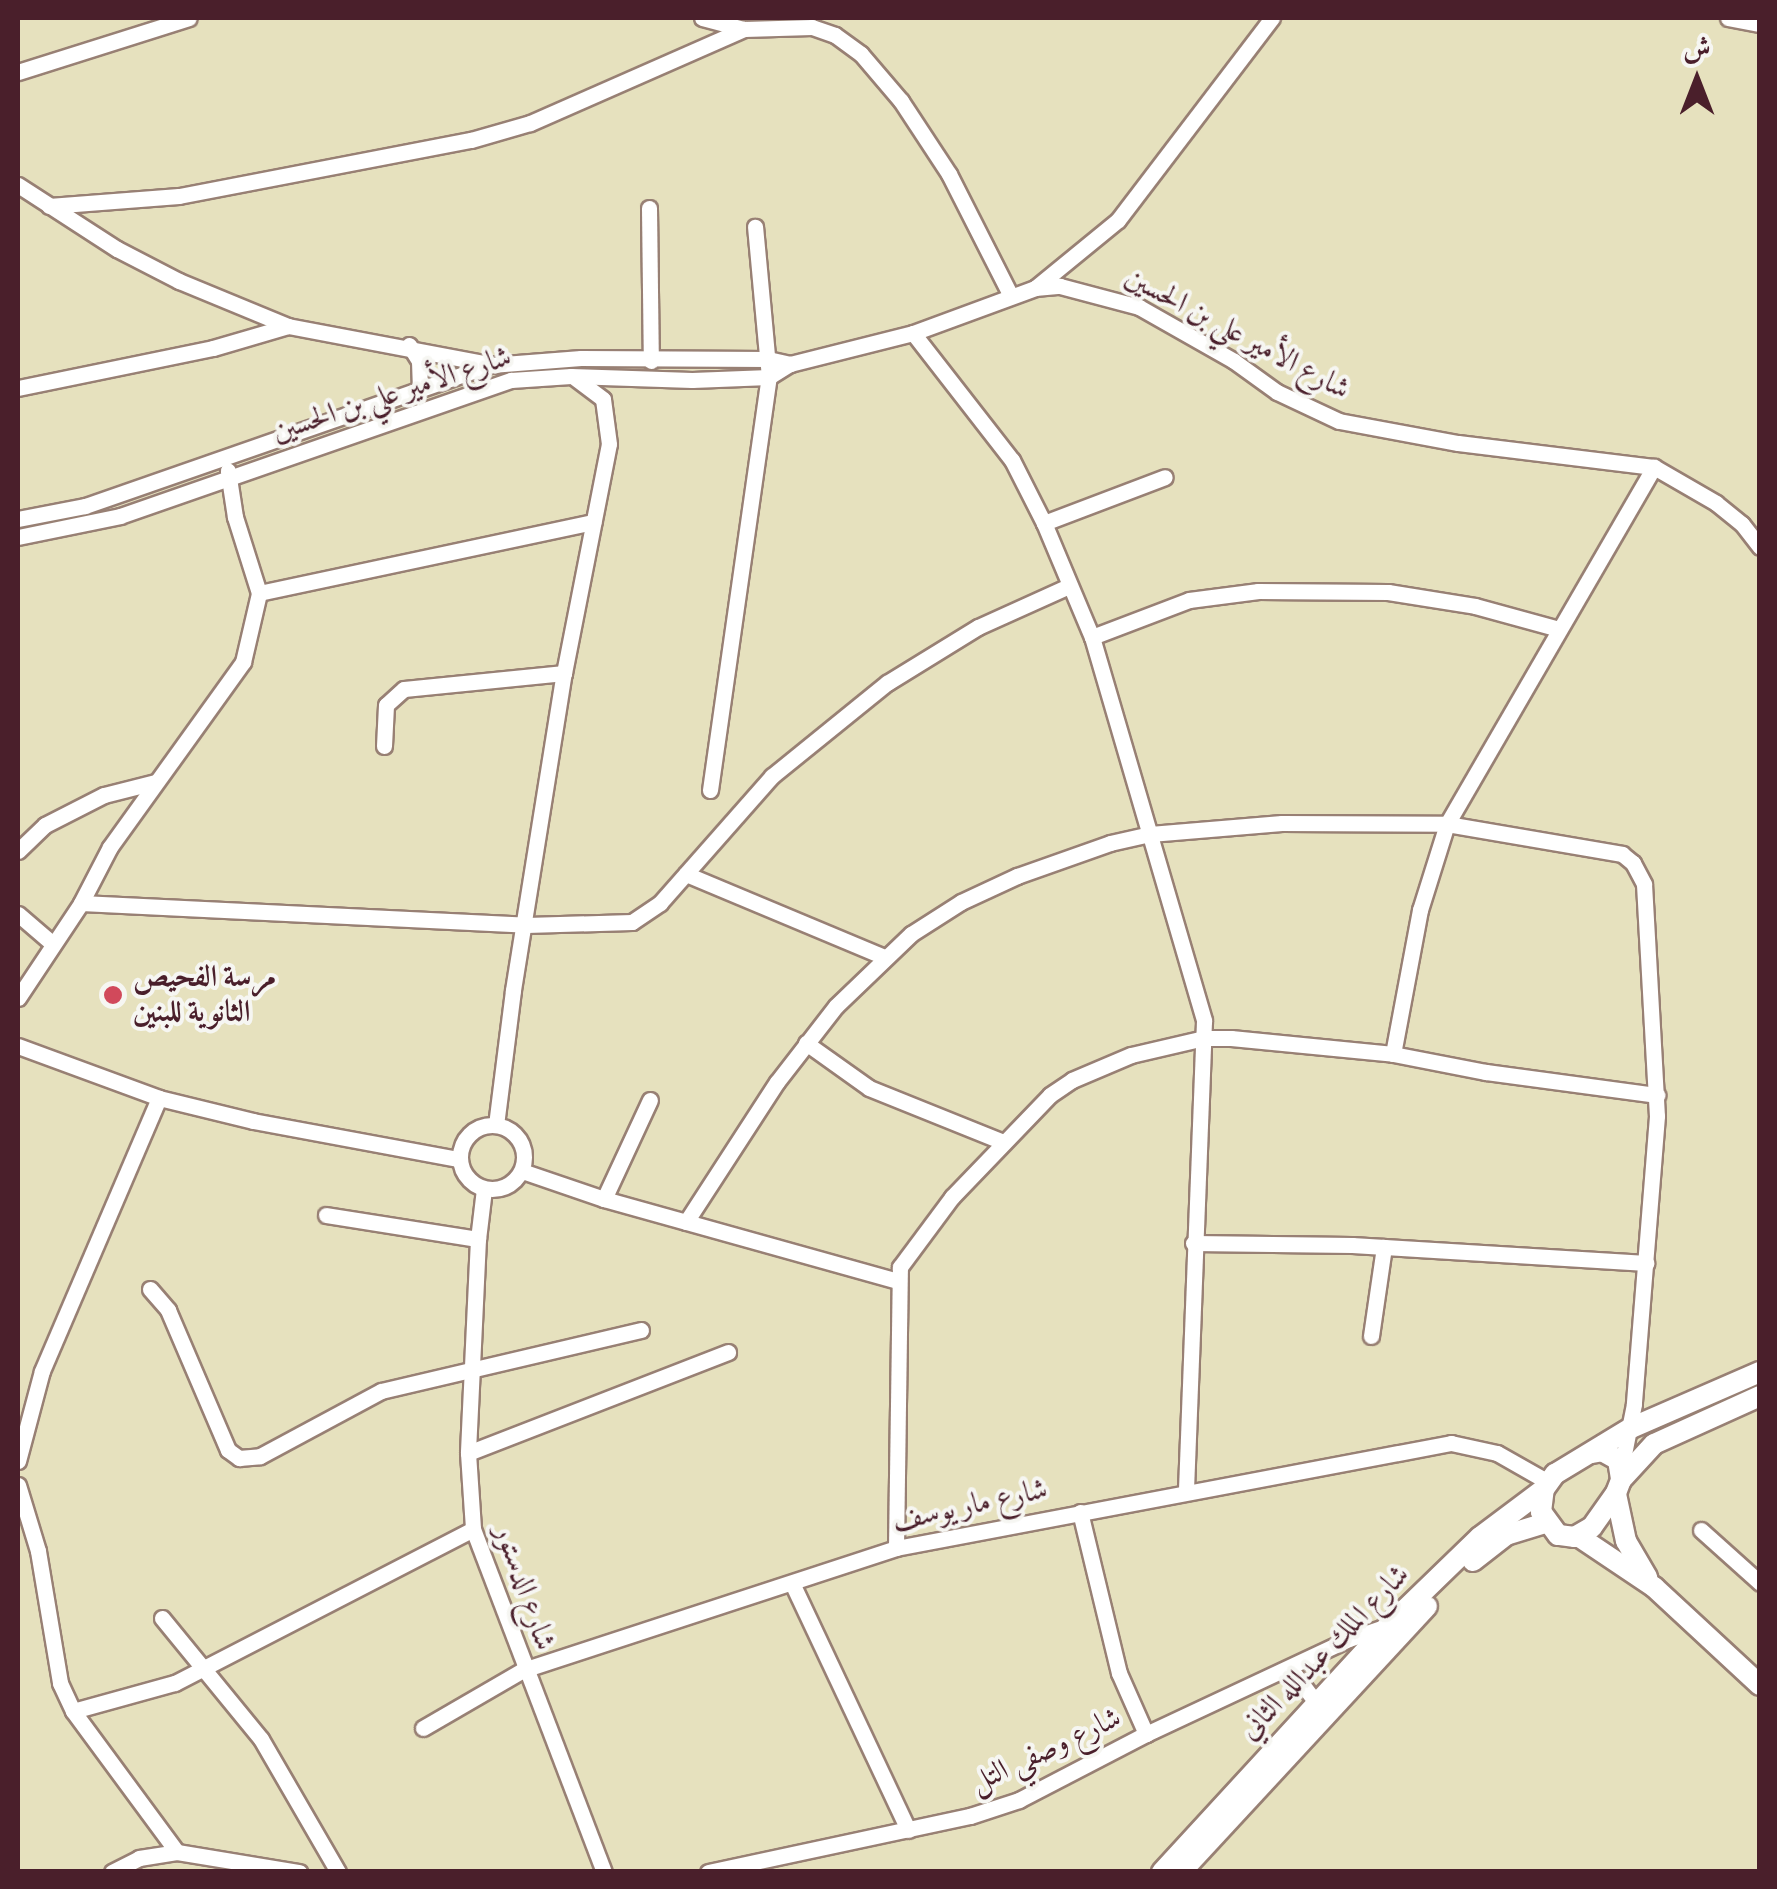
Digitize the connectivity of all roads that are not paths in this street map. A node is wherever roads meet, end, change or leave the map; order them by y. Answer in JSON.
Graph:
{"nodes":[{"id":1,"x":189,"y":18,"type":"edge"},
{"id":2,"x":702,"y":18,"type":"edge"},
{"id":3,"x":1272,"y":18,"type":"edge"},
{"id":4,"x":1728,"y":18,"type":"edge"},
{"id":5,"x":1760,"y":24,"type":"edge"},
{"id":6,"x":744,"y":29,"type":"junction"},
{"id":7,"x":18,"y":72,"type":"edge"},
{"id":8,"x":18,"y":184,"type":"edge"},
{"id":9,"x":50,"y":206,"type":"junction"},
{"id":10,"x":649,"y":208,"type":"dead end"},
{"id":11,"x":755,"y":227,"type":"dead end"},
{"id":12,"x":1035,"y":288,"type":"junction"},
{"id":13,"x":1012,"y":296,"type":"junction"},
{"id":14,"x":288,"y":326,"type":"junction"},
{"id":15,"x":913,"y":333,"type":"junction"},
{"id":16,"x":409,"y":345,"type":"junction"},
{"id":17,"x":768,"y":359,"type":"junction"},
{"id":18,"x":652,"y":361,"type":"junction"},
{"id":19,"x":491,"y":364,"type":"junction"},
{"id":20,"x":790,"y":364,"type":"junction"},
{"id":21,"x":570,"y":376,"type":"junction"},
{"id":22,"x":769,"y":378,"type":"junction"},
{"id":23,"x":511,"y":380,"type":"junction"},
{"id":24,"x":420,"y":387,"type":"junction"},
{"id":25,"x":18,"y":388,"type":"edge"},
{"id":26,"x":224,"y":458,"type":"junction"},
{"id":27,"x":1654,"y":467,"type":"junction"},
{"id":28,"x":1165,"y":477,"type":"dead end"},
{"id":29,"x":230,"y":478,"type":"junction"},
{"id":30,"x":18,"y":519,"type":"edge"},
{"id":31,"x":594,"y":522,"type":"junction"},
{"id":32,"x":1044,"y":523,"type":"junction"},
{"id":33,"x":18,"y":537,"type":"edge"},
{"id":34,"x":1760,"y":547,"type":"edge"},
{"id":35,"x":1069,"y":586,"type":"junction"},
{"id":36,"x":259,"y":593,"type":"junction"},
{"id":37,"x":1559,"y":629,"type":"junction"},
{"id":38,"x":1092,"y":637,"type":"junction"},
{"id":39,"x":564,"y":674,"type":"junction"},
{"id":40,"x":384,"y":746,"type":"dead end"},
{"id":41,"x":155,"y":782,"type":"junction"},
{"id":42,"x":710,"y":790,"type":"dead end"},
{"id":43,"x":1447,"y":824,"type":"junction"},
{"id":44,"x":1150,"y":834,"type":"junction"},
{"id":45,"x":18,"y":850,"type":"edge"},
{"id":46,"x":686,"y":874,"type":"junction"},
{"id":47,"x":81,"y":903,"type":"junction"},
{"id":48,"x":18,"y":914,"type":"edge"},
{"id":49,"x":526,"y":925,"type":"junction"},
{"id":50,"x":53,"y":944,"type":"junction"},
{"id":51,"x":884,"y":957,"type":"junction"},
{"id":52,"x":18,"y":998,"type":"edge"},
{"id":53,"x":1204,"y":1038,"type":"junction"},
{"id":54,"x":806,"y":1043,"type":"junction"},
{"id":55,"x":18,"y":1046,"type":"edge"},
{"id":56,"x":1394,"y":1054,"type":"junction"},
{"id":57,"x":1657,"y":1094,"type":"junction"},
{"id":58,"x":159,"y":1098,"type":"junction"},
{"id":59,"x":650,"y":1100,"type":"dead end"},
{"id":60,"x":496,"y":1124,"type":"junction"},
{"id":61,"x":1003,"y":1142,"type":"junction"},
{"id":62,"x":460,"y":1158,"type":"junction"},
{"id":63,"x":522,"y":1171,"type":"junction"},
{"id":64,"x":484,"y":1189,"type":"junction"},
{"id":65,"x":604,"y":1200,"type":"junction"},
{"id":66,"x":326,"y":1215,"type":"dead end"},
{"id":67,"x":686,"y":1222,"type":"junction"},
{"id":68,"x":478,"y":1238,"type":"junction"},
{"id":69,"x":1193,"y":1242,"type":"junction"},
{"id":70,"x":1384,"y":1247,"type":"junction"},
{"id":71,"x":1646,"y":1263,"type":"junction"},
{"id":72,"x":898,"y":1281,"type":"junction"},
{"id":73,"x":150,"y":1289,"type":"dead end"},
{"id":74,"x":641,"y":1330,"type":"dead end"},
{"id":75,"x":1372,"y":1336,"type":"dead end"},
{"id":76,"x":728,"y":1352,"type":"dead end"},
{"id":77,"x":472,"y":1367,"type":"junction"},
{"id":78,"x":1760,"y":1372,"type":"edge"},
{"id":79,"x":1760,"y":1396,"type":"edge"},
{"id":80,"x":1631,"y":1428,"type":"junction"},
{"id":81,"x":468,"y":1453,"type":"junction"},
{"id":82,"x":1592,"y":1453,"type":"junction"},
{"id":83,"x":18,"y":1460,"type":"edge"},
{"id":84,"x":1619,"y":1481,"type":"junction"},
{"id":85,"x":18,"y":1485,"type":"edge"},
{"id":86,"x":1546,"y":1485,"type":"junction"},
{"id":87,"x":1186,"y":1490,"type":"junction"},
{"id":88,"x":1080,"y":1512,"type":"junction"},
{"id":89,"x":1545,"y":1523,"type":"junction"},
{"id":90,"x":473,"y":1529,"type":"junction"},
{"id":91,"x":1701,"y":1530,"type":"dead end"},
{"id":92,"x":1578,"y":1536,"type":"junction"},
{"id":93,"x":896,"y":1548,"type":"junction"},
{"id":94,"x":1760,"y":1582,"type":"edge"},
{"id":95,"x":792,"y":1583,"type":"junction"},
{"id":96,"x":1654,"y":1587,"type":"junction"},
{"id":97,"x":162,"y":1618,"type":"dead end"},
{"id":98,"x":1388,"y":1626,"type":"junction"},
{"id":99,"x":1290,"y":1668,"type":"junction"},
{"id":100,"x":205,"y":1669,"type":"junction"},
{"id":101,"x":523,"y":1670,"type":"junction"},
{"id":102,"x":1760,"y":1685,"type":"edge"},
{"id":103,"x":1314,"y":1701,"type":"junction"},
{"id":104,"x":73,"y":1710,"type":"junction"},
{"id":105,"x":422,"y":1728,"type":"dead end"},
{"id":106,"x":1146,"y":1734,"type":"junction"},
{"id":107,"x":908,"y":1830,"type":"junction"},
{"id":108,"x":177,"y":1852,"type":"junction"},
{"id":109,"x":715,"y":1871,"type":"edge"},
{"id":110,"x":112,"y":1872,"type":"edge"},
{"id":111,"x":298,"y":1872,"type":"edge"},
{"id":112,"x":338,"y":1872,"type":"edge"},
{"id":113,"x":604,"y":1872,"type":"edge"},
{"id":114,"x":1162,"y":1872,"type":"edge"},
{"id":115,"x":1181,"y":1872,"type":"edge"}],
"edges":[{"from":1,"to":7,"type":"street"},
{"from":2,"to":6,"type":"street"},
{"from":3,"to":12,"type":"street"},
{"from":4,"to":5,"type":"street"},
{"from":6,"to":9,"type":"street"},
{"from":6,"to":13,"type":"street"},
{"from":8,"to":9,"type":"street"},
{"from":9,"to":14,"type":"street"},
{"from":10,"to":18,"type":"street"},
{"from":11,"to":17,"type":"street"},
{"from":12,"to":13,"type":"street","name":"شارع الأمير علي بن الحسين"},
{"from":12,"to":27,"type":"street","name":"شارع الأمير علي بن الحسين"},
{"from":13,"to":15,"type":"street","name":"شارع الأمير علي بن الحسين"},
{"from":14,"to":16,"type":"street"},
{"from":14,"to":25,"type":"street"},
{"from":15,"to":20,"type":"street","name":"شارع الأمير علي بن الحسين"},
{"from":15,"to":32,"type":"street"},
{"from":16,"to":19,"type":"street"},
{"from":16,"to":24,"type":"street"},
{"from":17,"to":18,"type":"street","name":"شارع الأمير علي بن الحسين"},
{"from":17,"to":20,"type":"street","name":"شارع الأمير علي بن الحسين"},
{"from":17,"to":22,"type":"street"},
{"from":18,"to":19,"type":"street","name":"شارع الأمير علي بن الحسين"},
{"from":19,"to":23,"type":"street"},
{"from":19,"to":24,"type":"street","name":"شارع الأمير علي بن الحسين"},
{"from":20,"to":22,"type":"street","name":"شارع الأمير علي بن الحسين"},
{"from":21,"to":22,"type":"street","name":"شارع الأمير علي بن الحسين"},
{"from":21,"to":23,"type":"street","name":"شارع الأمير علي بن الحسين"},
{"from":21,"to":31,"type":"street"},
{"from":22,"to":42,"type":"street"},
{"from":23,"to":29,"type":"street","name":"شارع الأمير علي بن الحسين"},
{"from":24,"to":26,"type":"street","name":"شارع الأمير علي بن الحسين"},
{"from":26,"to":29,"type":"street"},
{"from":26,"to":30,"type":"street","name":"شارع الأمير علي بن الحسين"},
{"from":27,"to":34,"type":"street","name":"شارع الأمير علي بن الحسين"},
{"from":27,"to":37,"type":"street"},
{"from":28,"to":32,"type":"street"},
{"from":29,"to":33,"type":"street","name":"شارع الأمير علي بن الحسين"},
{"from":29,"to":36,"type":"street"},
{"from":31,"to":36,"type":"street"},
{"from":31,"to":39,"type":"street"},
{"from":32,"to":35,"type":"street"},
{"from":35,"to":38,"type":"street"},
{"from":35,"to":46,"type":"street"},
{"from":36,"to":41,"type":"street"},
{"from":37,"to":38,"type":"street"},
{"from":37,"to":43,"type":"street"},
{"from":38,"to":44,"type":"street"},
{"from":39,"to":40,"type":"street"},
{"from":39,"to":49,"type":"street"},
{"from":41,"to":45,"type":"street"},
{"from":41,"to":47,"type":"street"},
{"from":43,"to":44,"type":"street"},
{"from":43,"to":56,"type":"street"},
{"from":43,"to":57,"type":"street"},
{"from":44,"to":51,"type":"street"},
{"from":44,"to":53,"type":"street"},
{"from":46,"to":49,"type":"street"},
{"from":46,"to":51,"type":"street"},
{"from":47,"to":49,"type":"street"},
{"from":47,"to":50,"type":"street"},
{"from":48,"to":50,"type":"street"},
{"from":49,"to":60,"type":"street"},
{"from":50,"to":52,"type":"street"},
{"from":51,"to":54,"type":"street"},
{"from":53,"to":56,"type":"street"},
{"from":53,"to":61,"type":"street"},
{"from":53,"to":69,"type":"street"},
{"from":54,"to":61,"type":"street"},
{"from":54,"to":67,"type":"street"},
{"from":55,"to":58,"type":"street"},
{"from":56,"to":57,"type":"street"},
{"from":57,"to":71,"type":"street"},
{"from":58,"to":62,"type":"street"},
{"from":58,"to":83,"type":"street"},
{"from":59,"to":65,"type":"street"},
{"from":60,"to":62,"type":"street"},
{"from":60,"to":63,"type":"street"},
{"from":61,"to":72,"type":"street"},
{"from":62,"to":64,"type":"street"},
{"from":63,"to":64,"type":"street"},
{"from":63,"to":65,"type":"street"},
{"from":64,"to":68,"type":"street","name":"شارع الدستور"},
{"from":65,"to":67,"type":"street"},
{"from":66,"to":68,"type":"street"},
{"from":67,"to":72,"type":"street"},
{"from":68,"to":77,"type":"street","name":"شارع الدستور"},
{"from":69,"to":70,"type":"street"},
{"from":69,"to":87,"type":"street"},
{"from":70,"to":71,"type":"street"},
{"from":70,"to":75,"type":"street"},
{"from":71,"to":80,"type":"street"},
{"from":72,"to":93,"type":"street"},
{"from":73,"to":77,"type":"street"},
{"from":74,"to":77,"type":"street"},
{"from":76,"to":81,"type":"street"},
{"from":77,"to":81,"type":"street","name":"شارع الدستور"},
{"from":78,"to":80,"type":"main road"},
{"from":79,"to":84,"type":"main road"},
{"from":80,"to":82,"type":"main road"},
{"from":80,"to":84,"type":"street"},
{"from":81,"to":90,"type":"street","name":"شارع الدستور"},
{"from":82,"to":84,"type":"main road"},
{"from":82,"to":86,"type":"main road"},
{"from":84,"to":92,"type":"main road"},
{"from":84,"to":96,"type":"main road"},
{"from":85,"to":104,"type":"street"},
{"from":86,"to":87,"type":"street","name":"شارع مار يوسف"},
{"from":86,"to":89,"type":"main road"},
{"from":86,"to":98,"type":"main road","name":"شارع الملك عبدالله الثاني"},
{"from":87,"to":88,"type":"street","name":"شارع مار يوسف"},
{"from":88,"to":93,"type":"street","name":"شارع مار يوسف"},
{"from":88,"to":106,"type":"street"},
{"from":89,"to":92,"type":"main road"},
{"from":89,"to":115,"type":"main road","name":"شارع الملك عبدالله الثاني"},
{"from":90,"to":100,"type":"street"},
{"from":90,"to":101,"type":"street","name":"شارع الدستور"},
{"from":91,"to":94,"type":"street"},
{"from":92,"to":96,"type":"main road"},
{"from":93,"to":95,"type":"street","name":"شارع مار يوسف"},
{"from":95,"to":101,"type":"street","name":"شارع مار يوسف"},
{"from":95,"to":107,"type":"street"},
{"from":96,"to":102,"type":"main road"},
{"from":97,"to":100,"type":"street"},
{"from":98,"to":99,"type":"street","name":"شارع وصفي التل"},
{"from":98,"to":103,"type":"main road","name":"شارع الملك عبدالله الثاني"},
{"from":99,"to":103,"type":"street"},
{"from":99,"to":106,"type":"street","name":"شارع وصفي التل"},
{"from":100,"to":104,"type":"street"},
{"from":100,"to":112,"type":"street"},
{"from":101,"to":105,"type":"street","name":"شارع مار يوسف"},
{"from":101,"to":113,"type":"street","name":"شارع الدستور"},
{"from":103,"to":114,"type":"main road","name":"شارع الملك عبدالله الثاني"},
{"from":104,"to":108,"type":"street"},
{"from":106,"to":107,"type":"street","name":"شارع وصفي التل"},
{"from":107,"to":109,"type":"street","name":"شارع وصفي التل"},
{"from":108,"to":110,"type":"street"},
{"from":108,"to":111,"type":"street"}]}
